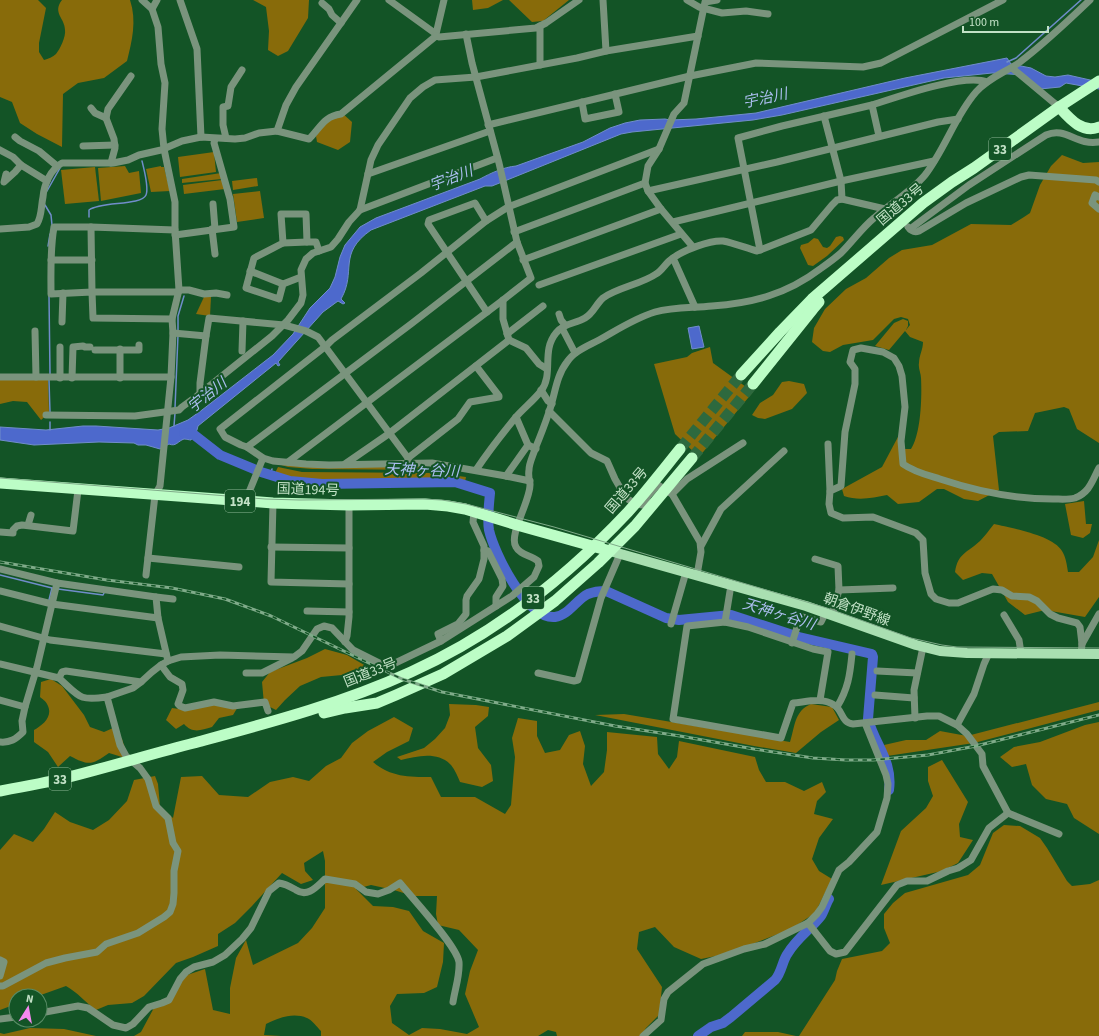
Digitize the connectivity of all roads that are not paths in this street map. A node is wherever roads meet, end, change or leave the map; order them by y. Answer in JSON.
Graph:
{"nodes":[{"id":1,"x":142,"y":0,"type":"edge"},
{"id":2,"x":157,"y":0,"type":"edge"},
{"id":3,"x":180,"y":0,"type":"edge"},
{"id":4,"x":357,"y":0,"type":"edge"},
{"id":5,"x":389,"y":0,"type":"edge"},
{"id":6,"x":444,"y":0,"type":"edge"},
{"id":7,"x":579,"y":0,"type":"edge"},
{"id":8,"x":603,"y":0,"type":"edge"},
{"id":9,"x":687,"y":0,"type":"edge"},
{"id":10,"x":717,"y":0,"type":"edge"},
{"id":11,"x":1003,"y":0,"type":"edge"},
{"id":12,"x":1090,"y":0,"type":"edge"},
{"id":13,"x":322,"y":3,"type":"dead end"},
{"id":14,"x":704,"y":4,"type":"edge"},
{"id":15,"x":152,"y":9,"type":"junction"},
{"id":16,"x":768,"y":14,"type":"dead end"},
{"id":17,"x":341,"y":23,"type":"junction"},
{"id":18,"x":540,"y":26,"type":"junction"},
{"id":19,"x":466,"y":34,"type":"junction"},
{"id":20,"x":436,"y":35,"type":"junction"},
{"id":21,"x":698,"y":36,"type":"junction"},
{"id":22,"x":606,"y":51,"type":"junction"},
{"id":23,"x":540,"y":65,"type":"junction"},
{"id":24,"x":1012,"y":68,"type":"junction"},
{"id":25,"x":242,"y":70,"type":"dead end"},
{"id":26,"x":131,"y":76,"type":"dead end"},
{"id":27,"x":690,"y":76,"type":"junction"},
{"id":28,"x":476,"y":77,"type":"junction"},
{"id":29,"x":1099,"y":81,"type":"edge"},
{"id":30,"x":987,"y":82,"type":"junction"},
{"id":31,"x":615,"y":94,"type":"junction"},
{"id":32,"x":582,"y":102,"type":"junction"},
{"id":33,"x":872,"y":105,"type":"junction"},
{"id":34,"x":1059,"y":107,"type":"junction"},
{"id":35,"x":91,"y":108,"type":"dead end"},
{"id":36,"x":824,"y":116,"type":"junction"},
{"id":37,"x":106,"y":118,"type":"junction"},
{"id":38,"x":958,"y":119,"type":"junction"},
{"id":39,"x":1099,"y":127,"type":"edge"},
{"id":40,"x":489,"y":128,"type":"junction"},
{"id":41,"x":277,"y":131,"type":"junction"},
{"id":42,"x":879,"y":136,"type":"junction"},
{"id":43,"x":15,"y":137,"type":"dead end"},
{"id":44,"x":200,"y":137,"type":"junction"},
{"id":45,"x":226,"y":138,"type":"junction"},
{"id":46,"x":214,"y":139,"type":"junction"},
{"id":47,"x":1099,"y":142,"type":"edge"},
{"id":48,"x":115,"y":145,"type":"junction"},
{"id":49,"x":83,"y":146,"type":"dead end"},
{"id":50,"x":833,"y":148,"type":"junction"},
{"id":51,"x":164,"y":149,"type":"junction"},
{"id":52,"x":659,"y":149,"type":"junction"},
{"id":53,"x":0,"y":150,"type":"edge"},
{"id":54,"x":498,"y":160,"type":"junction"},
{"id":55,"x":934,"y":161,"type":"junction"},
{"id":56,"x":111,"y":162,"type":"junction"},
{"id":57,"x":21,"y":165,"type":"junction"},
{"id":58,"x":57,"y":166,"type":"junction"},
{"id":59,"x":745,"y":169,"type":"junction"},
{"id":60,"x":6,"y":174,"type":"dead end"},
{"id":61,"x":368,"y":174,"type":"junction"},
{"id":62,"x":47,"y":181,"type":"junction"},
{"id":63,"x":841,"y":181,"type":"junction"},
{"id":64,"x":1099,"y":182,"type":"edge"},
{"id":65,"x":645,"y":183,"type":"junction"},
{"id":66,"x":648,"y":191,"type":"junction"},
{"id":67,"x":1099,"y":197,"type":"edge"},
{"id":68,"x":842,"y":199,"type":"junction"},
{"id":69,"x":751,"y":203,"type":"junction"},
{"id":70,"x":213,"y":204,"type":"dead end"},
{"id":71,"x":508,"y":207,"type":"junction"},
{"id":72,"x":661,"y":209,"type":"junction"},
{"id":73,"x":885,"y":209,"type":"junction"},
{"id":74,"x":1099,"y":209,"type":"edge"},
{"id":75,"x":360,"y":210,"type":"junction"},
{"id":76,"x":903,"y":220,"type":"junction"},
{"id":77,"x":486,"y":221,"type":"junction"},
{"id":78,"x":673,"y":222,"type":"junction"},
{"id":79,"x":91,"y":227,"type":"junction"},
{"id":80,"x":0,"y":229,"type":"edge"},
{"id":81,"x":214,"y":229,"type":"junction"},
{"id":82,"x":910,"y":229,"type":"junction"},
{"id":83,"x":175,"y":232,"type":"junction"},
{"id":84,"x":514,"y":232,"type":"junction"},
{"id":85,"x":681,"y":234,"type":"junction"},
{"id":86,"x":308,"y":242,"type":"junction"},
{"id":87,"x":516,"y":242,"type":"junction"},
{"id":88,"x":282,"y":243,"type":"junction"},
{"id":89,"x":693,"y":247,"type":"junction"},
{"id":90,"x":760,"y":250,"type":"junction"},
{"id":91,"x":319,"y":251,"type":"junction"},
{"id":92,"x":447,"y":252,"type":"junction"},
{"id":93,"x":215,"y":254,"type":"dead end"},
{"id":94,"x":673,"y":258,"type":"junction"},
{"id":95,"x":51,"y":260,"type":"junction"},
{"id":96,"x":92,"y":260,"type":"junction"},
{"id":97,"x":523,"y":260,"type":"junction"},
{"id":98,"x":250,"y":270,"type":"junction"},
{"id":99,"x":301,"y":277,"type":"junction"},
{"id":100,"x":466,"y":281,"type":"junction"},
{"id":101,"x":283,"y":284,"type":"junction"},
{"id":102,"x":540,"y":285,"type":"dead end"},
{"id":103,"x":178,"y":291,"type":"junction"},
{"id":104,"x":92,"y":292,"type":"junction"},
{"id":105,"x":63,"y":293,"type":"junction"},
{"id":106,"x":226,"y":295,"type":"dead end"},
{"id":107,"x":503,"y":300,"type":"junction"},
{"id":108,"x":543,"y":306,"type":"dead end"},
{"id":109,"x":695,"y":307,"type":"junction"},
{"id":110,"x":487,"y":312,"type":"junction"},
{"id":111,"x":559,"y":314,"type":"dead end"},
{"id":112,"x":172,"y":319,"type":"junction"},
{"id":113,"x":243,"y":321,"type":"junction"},
{"id":114,"x":62,"y":322,"type":"dead end"},
{"id":115,"x":286,"y":326,"type":"junction"},
{"id":116,"x":563,"y":327,"type":"junction"},
{"id":117,"x":35,"y":331,"type":"dead end"},
{"id":118,"x":177,"y":333,"type":"junction"},
{"id":119,"x":206,"y":336,"type":"junction"},
{"id":120,"x":508,"y":337,"type":"junction"},
{"id":121,"x":138,"y":345,"type":"dead end"},
{"id":122,"x":326,"y":346,"type":"junction"},
{"id":123,"x":60,"y":347,"type":"dead end"},
{"id":124,"x":120,"y":349,"type":"junction"},
{"id":125,"x":242,"y":351,"type":"dead end"},
{"id":126,"x":575,"y":353,"type":"junction"},
{"id":127,"x":476,"y":366,"type":"junction"},
{"id":128,"x":548,"y":369,"type":"junction"},
{"id":129,"x":346,"y":373,"type":"junction"},
{"id":130,"x":739,"y":373,"type":"tunnel mouth"},
{"id":131,"x":0,"y":377,"type":"edge"},
{"id":132,"x":36,"y":377,"type":"junction"},
{"id":133,"x":171,"y":377,"type":"junction"},
{"id":134,"x":60,"y":378,"type":"junction"},
{"id":135,"x":72,"y":378,"type":"junction"},
{"id":136,"x":120,"y":378,"type":"junction"},
{"id":137,"x":753,"y":384,"type":"tunnel mouth"},
{"id":138,"x":541,"y":390,"type":"junction"},
{"id":139,"x":200,"y":394,"type":"junction"},
{"id":140,"x":367,"y":403,"type":"junction"},
{"id":141,"x":552,"y":404,"type":"junction"},
{"id":142,"x":549,"y":411,"type":"junction"},
{"id":143,"x":167,"y":414,"type":"junction"},
{"id":144,"x":46,"y":415,"type":"dead end"},
{"id":145,"x":516,"y":417,"type":"junction"},
{"id":146,"x":389,"y":433,"type":"junction"},
{"id":147,"x":743,"y":443,"type":"dead end"},
{"id":148,"x":828,"y":444,"type":"dead end"},
{"id":149,"x":528,"y":445,"type":"junction"},
{"id":150,"x":247,"y":447,"type":"junction"},
{"id":151,"x":536,"y":449,"type":"junction"},
{"id":152,"x":784,"y":451,"type":"dead end"},
{"id":153,"x":692,"y":458,"type":"tunnel mouth"},
{"id":154,"x":263,"y":460,"type":"junction"},
{"id":155,"x":408,"y":461,"type":"junction"},
{"id":156,"x":288,"y":462,"type":"junction"},
{"id":157,"x":345,"y":464,"type":"junction"},
{"id":158,"x":1099,"y":468,"type":"edge"},
{"id":159,"x":476,"y":470,"type":"junction"},
{"id":160,"x":506,"y":476,"type":"junction"},
{"id":161,"x":530,"y":481,"type":"junction"},
{"id":162,"x":0,"y":484,"type":"edge"},
{"id":163,"x":78,"y":490,"type":"junction"},
{"id":164,"x":830,"y":491,"type":"junction"},
{"id":165,"x":669,"y":492,"type":"junction"},
{"id":166,"x":155,"y":495,"type":"junction"},
{"id":167,"x":628,"y":500,"type":"junction"},
{"id":168,"x":244,"y":502,"type":"junction"},
{"id":169,"x":273,"y":503,"type":"junction"},
{"id":170,"x":349,"y":506,"type":"junction"},
{"id":171,"x":477,"y":513,"type":"junction"},
{"id":172,"x":31,"y":515,"type":"dead end"},
{"id":173,"x":28,"y":525,"type":"junction"},
{"id":174,"x":517,"y":525,"type":"junction"},
{"id":175,"x":0,"y":532,"type":"edge"},
{"id":176,"x":587,"y":544,"type":"junction"},
{"id":177,"x":701,"y":546,"type":"junction"},
{"id":178,"x":271,"y":547,"type":"junction"},
{"id":179,"x":349,"y":548,"type":"junction"},
{"id":180,"x":484,"y":550,"type":"junction"},
{"id":181,"x":615,"y":552,"type":"junction"},
{"id":182,"x":148,"y":558,"type":"junction"},
{"id":183,"x":815,"y":559,"type":"dead end"},
{"id":184,"x":239,"y":566,"type":"dead end"},
{"id":185,"x":0,"y":569,"type":"edge"},
{"id":186,"x":686,"y":572,"type":"junction"},
{"id":187,"x":146,"y":575,"type":"dead end"},
{"id":188,"x":697,"y":575,"type":"junction"},
{"id":189,"x":349,"y":584,"type":"junction"},
{"id":190,"x":731,"y":585,"type":"junction"},
{"id":191,"x":56,"y":587,"type":"junction"},
{"id":192,"x":893,"y":588,"type":"dead end"},
{"id":193,"x":839,"y":590,"type":"junction"},
{"id":194,"x":0,"y":591,"type":"edge"},
{"id":195,"x":156,"y":597,"type":"junction"},
{"id":196,"x":173,"y":599,"type":"dead end"},
{"id":197,"x":52,"y":604,"type":"junction"},
{"id":198,"x":496,"y":606,"type":"junction"},
{"id":199,"x":307,"y":610,"type":"dead end"},
{"id":200,"x":349,"y":612,"type":"junction"},
{"id":201,"x":466,"y":612,"type":"junction"},
{"id":202,"x":829,"y":613,"type":"junction"},
{"id":203,"x":1099,"y":614,"type":"edge"},
{"id":204,"x":1004,"y":615,"type":"dead end"},
{"id":205,"x":725,"y":617,"type":"junction"},
{"id":206,"x":158,"y":618,"type":"junction"},
{"id":207,"x":476,"y":618,"type":"junction"},
{"id":208,"x":671,"y":624,"type":"dead end"},
{"id":209,"x":0,"y":626,"type":"edge"},
{"id":210,"x":44,"y":638,"type":"junction"},
{"id":211,"x":441,"y":640,"type":"junction"},
{"id":212,"x":792,"y":641,"type":"junction"},
{"id":213,"x":345,"y":642,"type":"junction"},
{"id":214,"x":923,"y":647,"type":"junction"},
{"id":215,"x":1082,"y":649,"type":"junction"},
{"id":216,"x":989,"y":653,"type":"junction"},
{"id":217,"x":1020,"y":653,"type":"junction"},
{"id":218,"x":166,"y":654,"type":"junction"},
{"id":219,"x":852,"y":654,"type":"dead end"},
{"id":220,"x":1099,"y":654,"type":"edge"},
{"id":221,"x":294,"y":657,"type":"junction"},
{"id":222,"x":165,"y":663,"type":"junction"},
{"id":223,"x":0,"y":664,"type":"edge"},
{"id":224,"x":877,"y":671,"type":"dead end"},
{"id":225,"x":36,"y":673,"type":"junction"},
{"id":226,"x":246,"y":673,"type":"dead end"},
{"id":227,"x":917,"y":673,"type":"junction"},
{"id":228,"x":538,"y":674,"type":"dead end"},
{"id":229,"x":59,"y":678,"type":"junction"},
{"id":230,"x":381,"y":681,"type":"junction"},
{"id":231,"x":142,"y":682,"type":"junction"},
{"id":232,"x":875,"y":695,"type":"dead end"},
{"id":233,"x":108,"y":697,"type":"junction"},
{"id":234,"x":914,"y":698,"type":"junction"},
{"id":235,"x":0,"y":700,"type":"edge"},
{"id":236,"x":820,"y":700,"type":"junction"},
{"id":237,"x":25,"y":707,"type":"junction"},
{"id":238,"x":837,"y":707,"type":"junction"},
{"id":239,"x":268,"y":711,"type":"dead end"},
{"id":240,"x":915,"y":718,"type":"junction"},
{"id":241,"x":272,"y":722,"type":"junction"},
{"id":242,"x":867,"y":722,"type":"junction"},
{"id":243,"x":957,"y":725,"type":"junction"},
{"id":244,"x":0,"y":742,"type":"edge"},
{"id":245,"x":0,"y":791,"type":"edge"},
{"id":246,"x":1008,"y":813,"type":"junction"},
{"id":247,"x":1059,"y":834,"type":"dead end"},
{"id":248,"x":810,"y":926,"type":"junction"},
{"id":249,"x":0,"y":960,"type":"edge"},
{"id":250,"x":0,"y":976,"type":"edge"},
{"id":251,"x":0,"y":986,"type":"edge"},
{"id":252,"x":453,"y":1002,"type":"dead end"},
{"id":253,"x":48,"y":1012,"type":"edge"},
{"id":254,"x":643,"y":1036,"type":"edge"}],
"edges":[{"from":1,"to":15,"type":"street"},
{"from":2,"to":15,"type":"street"},
{"from":3,"to":44,"type":"street"},
{"from":4,"to":17,"type":"street"},
{"from":5,"to":20,"type":"street"},
{"from":6,"to":20,"type":"street"},
{"from":7,"to":18,"type":"street"},
{"from":8,"to":22,"type":"street"},
{"from":9,"to":14,"type":"street"},
{"from":10,"to":14,"type":"street"},
{"from":11,"to":27,"type":"street"},
{"from":12,"to":24,"type":"street"},
{"from":13,"to":17,"type":"street"},
{"from":14,"to":16,"type":"street"},
{"from":14,"to":21,"type":"street"},
{"from":15,"to":51,"type":"street"},
{"from":17,"to":41,"type":"street"},
{"from":18,"to":19,"type":"street"},
{"from":18,"to":23,"type":"street"},
{"from":19,"to":20,"type":"street"},
{"from":19,"to":28,"type":"street"},
{"from":20,"to":41,"type":"street"},
{"from":21,"to":22,"type":"street"},
{"from":21,"to":27,"type":"street"},
{"from":22,"to":23,"type":"street"},
{"from":23,"to":28,"type":"street"},
{"from":24,"to":30,"type":"street"},
{"from":24,"to":34,"type":"street"},
{"from":25,"to":45,"type":"street"},
{"from":26,"to":37,"type":"street"},
{"from":27,"to":31,"type":"street"},
{"from":27,"to":52,"type":"street"},
{"from":28,"to":40,"type":"street"},
{"from":28,"to":61,"type":"street"},
{"from":29,"to":34,"type":"highway","name":"国道33号","number":"33"},
{"from":30,"to":33,"type":"street"},
{"from":30,"to":38,"type":"street"},
{"from":31,"to":32,"type":"street"},
{"from":31,"to":32,"type":"street"},
{"from":32,"to":40,"type":"street"},
{"from":33,"to":36,"type":"street"},
{"from":33,"to":42,"type":"street"},
{"from":34,"to":39,"type":"highway"},
{"from":34,"to":76,"type":"highway","name":"国道33号","number":"33"},
{"from":35,"to":37,"type":"street"},
{"from":36,"to":50,"type":"street"},
{"from":36,"to":59,"type":"street"},
{"from":37,"to":48,"type":"street"},
{"from":38,"to":42,"type":"street"},
{"from":38,"to":55,"type":"street"},
{"from":40,"to":54,"type":"street"},
{"from":40,"to":61,"type":"street"},
{"from":41,"to":45,"type":"street"},
{"from":42,"to":50,"type":"street"},
{"from":43,"to":58,"type":"street"},
{"from":44,"to":46,"type":"street"},
{"from":44,"to":51,"type":"street"},
{"from":45,"to":46,"type":"street"},
{"from":46,"to":81,"type":"street"},
{"from":47,"to":82,"type":"street"},
{"from":48,"to":49,"type":"street"},
{"from":48,"to":56,"type":"street"},
{"from":50,"to":59,"type":"street"},
{"from":50,"to":63,"type":"street"},
{"from":51,"to":56,"type":"street"},
{"from":51,"to":83,"type":"street"},
{"from":52,"to":65,"type":"street"},
{"from":52,"to":71,"type":"street"},
{"from":53,"to":57,"type":"street"},
{"from":54,"to":71,"type":"street"},
{"from":54,"to":75,"type":"street"},
{"from":55,"to":63,"type":"street"},
{"from":55,"to":73,"type":"street"},
{"from":56,"to":58,"type":"street"},
{"from":57,"to":60,"type":"street"},
{"from":57,"to":62,"type":"street"},
{"from":58,"to":62,"type":"street"},
{"from":59,"to":66,"type":"street"},
{"from":59,"to":69,"type":"street"},
{"from":61,"to":75,"type":"street"},
{"from":62,"to":80,"type":"street"},
{"from":63,"to":68,"type":"street"},
{"from":63,"to":69,"type":"street"},
{"from":64,"to":82,"type":"street"},
{"from":65,"to":66,"type":"street"},
{"from":65,"to":84,"type":"street"},
{"from":66,"to":72,"type":"street"},
{"from":67,"to":74,"type":"street"},
{"from":68,"to":73,"type":"street"},
{"from":68,"to":90,"type":"street"},
{"from":69,"to":78,"type":"street"},
{"from":69,"to":90,"type":"street"},
{"from":70,"to":81,"type":"street"},
{"from":71,"to":77,"type":"street"},
{"from":71,"to":84,"type":"street"},
{"from":72,"to":78,"type":"street"},
{"from":72,"to":97,"type":"street"},
{"from":73,"to":109,"type":"street"},
{"from":75,"to":91,"type":"street"},
{"from":76,"to":82,"type":"street"},
{"from":76,"to":130,"type":"highway","name":"国道33号","number":"33"},
{"from":76,"to":137,"type":"highway","number":"33"},
{"from":77,"to":92,"type":"street"},
{"from":77,"to":92,"type":"street"},
{"from":78,"to":85,"type":"street"},
{"from":79,"to":83,"type":"street"},
{"from":79,"to":95,"type":"street"},
{"from":79,"to":96,"type":"street"},
{"from":81,"to":83,"type":"street"},
{"from":81,"to":93,"type":"street"},
{"from":83,"to":103,"type":"street"},
{"from":84,"to":87,"type":"street"},
{"from":85,"to":89,"type":"street"},
{"from":85,"to":102,"type":"street"},
{"from":86,"to":88,"type":"street"},
{"from":86,"to":88,"type":"street"},
{"from":86,"to":91,"type":"street"},
{"from":87,"to":97,"type":"street"},
{"from":87,"to":100,"type":"street"},
{"from":88,"to":98,"type":"street"},
{"from":89,"to":90,"type":"street"},
{"from":89,"to":94,"type":"street"},
{"from":91,"to":99,"type":"street"},
{"from":92,"to":100,"type":"street"},
{"from":92,"to":122,"type":"street"},
{"from":94,"to":109,"type":"street"},
{"from":94,"to":116,"type":"street"},
{"from":95,"to":96,"type":"street"},
{"from":95,"to":105,"type":"street"},
{"from":96,"to":104,"type":"street"},
{"from":97,"to":107,"type":"street"},
{"from":98,"to":101,"type":"street"},
{"from":98,"to":101,"type":"street"},
{"from":99,"to":101,"type":"street"},
{"from":99,"to":115,"type":"street"},
{"from":100,"to":110,"type":"street"},
{"from":100,"to":129,"type":"street"},
{"from":103,"to":104,"type":"street"},
{"from":103,"to":106,"type":"street"},
{"from":103,"to":112,"type":"street"},
{"from":104,"to":105,"type":"street"},
{"from":104,"to":112,"type":"street"},
{"from":105,"to":114,"type":"street"},
{"from":107,"to":110,"type":"street"},
{"from":107,"to":120,"type":"street"},
{"from":108,"to":120,"type":"street"},
{"from":109,"to":126,"type":"street"},
{"from":110,"to":140,"type":"street"},
{"from":111,"to":116,"type":"street"},
{"from":112,"to":118,"type":"street"},
{"from":113,"to":115,"type":"street"},
{"from":113,"to":119,"type":"street"},
{"from":113,"to":125,"type":"street"},
{"from":115,"to":122,"type":"street"},
{"from":115,"to":139,"type":"street"},
{"from":116,"to":126,"type":"street"},
{"from":116,"to":128,"type":"street"},
{"from":117,"to":132,"type":"street"},
{"from":118,"to":119,"type":"street"},
{"from":118,"to":133,"type":"street"},
{"from":119,"to":139,"type":"street"},
{"from":120,"to":127,"type":"street"},
{"from":120,"to":128,"type":"street"},
{"from":121,"to":124,"type":"street"},
{"from":122,"to":129,"type":"street"},
{"from":122,"to":150,"type":"street"},
{"from":123,"to":134,"type":"street"},
{"from":124,"to":135,"type":"street"},
{"from":124,"to":136,"type":"street"},
{"from":126,"to":141,"type":"street"},
{"from":127,"to":146,"type":"street"},
{"from":127,"to":155,"type":"street"},
{"from":128,"to":138,"type":"street"},
{"from":129,"to":140,"type":"street"},
{"from":129,"to":150,"type":"street"},
{"from":131,"to":132,"type":"street"},
{"from":132,"to":134,"type":"street"},
{"from":133,"to":136,"type":"street"},
{"from":133,"to":143,"type":"street"},
{"from":134,"to":135,"type":"street"},
{"from":135,"to":136,"type":"street"},
{"from":138,"to":141,"type":"street"},
{"from":138,"to":145,"type":"street"},
{"from":139,"to":143,"type":"street"},
{"from":140,"to":146,"type":"street"},
{"from":140,"to":156,"type":"street"},
{"from":141,"to":142,"type":"street"},
{"from":142,"to":151,"type":"street"},
{"from":142,"to":167,"type":"street"},
{"from":143,"to":144,"type":"street"},
{"from":143,"to":166,"type":"street"},
{"from":145,"to":149,"type":"street"},
{"from":145,"to":159,"type":"street"},
{"from":146,"to":155,"type":"street"},
{"from":146,"to":157,"type":"street"},
{"from":147,"to":165,"type":"street"},
{"from":148,"to":164,"type":"street"},
{"from":149,"to":151,"type":"street"},
{"from":149,"to":160,"type":"street"},
{"from":150,"to":154,"type":"street"},
{"from":151,"to":161,"type":"street"},
{"from":152,"to":177,"type":"street"},
{"from":153,"to":165,"type":"highway"},
{"from":154,"to":156,"type":"street"},
{"from":154,"to":168,"type":"street"},
{"from":155,"to":157,"type":"street"},
{"from":155,"to":159,"type":"street"},
{"from":156,"to":157,"type":"street"},
{"from":158,"to":164,"type":"street"},
{"from":159,"to":160,"type":"street"},
{"from":160,"to":161,"type":"street"},
{"from":161,"to":174,"type":"street"},
{"from":162,"to":163,"type":"highway","name":"国道194号","number":"194"},
{"from":163,"to":166,"type":"highway","name":"国道194号","number":"194"},
{"from":163,"to":173,"type":"street"},
{"from":164,"to":215,"type":"street"},
{"from":165,"to":167,"type":"street"},
{"from":165,"to":177,"type":"street"},
{"from":165,"to":181,"type":"highway"},
{"from":166,"to":168,"type":"highway","name":"国道194号","number":"194"},
{"from":166,"to":182,"type":"street"},
{"from":167,"to":176,"type":"highway","number":"33"},
{"from":167,"to":230,"type":"highway","name":"国道33号","number":"33"},
{"from":168,"to":169,"type":"highway","name":"国道194号","number":"194"},
{"from":169,"to":170,"type":"highway","name":"国道194号","number":"194"},
{"from":169,"to":178,"type":"street"},
{"from":170,"to":171,"type":"highway","name":"国道194号","number":"194"},
{"from":170,"to":179,"type":"street"},
{"from":171,"to":174,"type":"highway","name":"国道194号","number":"194"},
{"from":171,"to":180,"type":"street"},
{"from":172,"to":173,"type":"street"},
{"from":173,"to":175,"type":"street"},
{"from":174,"to":176,"type":"highway","name":"国道194号","number":"194"},
{"from":174,"to":198,"type":"street"},
{"from":176,"to":181,"type":"highway","name":"国道194号","number":"194"},
{"from":176,"to":230,"type":"highway"},
{"from":177,"to":188,"type":"street"},
{"from":178,"to":179,"type":"street"},
{"from":178,"to":189,"type":"street"},
{"from":179,"to":189,"type":"street"},
{"from":180,"to":198,"type":"street"},
{"from":180,"to":201,"type":"street"},
{"from":181,"to":186,"type":"main road","name":"朝倉伊野線"},
{"from":181,"to":228,"type":"street"},
{"from":181,"to":241,"type":"highway"},
{"from":182,"to":184,"type":"street"},
{"from":182,"to":187,"type":"street"},
{"from":183,"to":193,"type":"street"},
{"from":185,"to":191,"type":"street"},
{"from":186,"to":188,"type":"main road","name":"朝倉伊野線"},
{"from":186,"to":208,"type":"street"},
{"from":188,"to":190,"type":"main road","name":"朝倉伊野線"},
{"from":189,"to":200,"type":"street"},
{"from":190,"to":202,"type":"main road","name":"朝倉伊野線"},
{"from":190,"to":205,"type":"street"},
{"from":191,"to":195,"type":"street"},
{"from":191,"to":197,"type":"street"},
{"from":192,"to":193,"type":"street"},
{"from":193,"to":202,"type":"street"},
{"from":194,"to":197,"type":"street"},
{"from":195,"to":196,"type":"street"},
{"from":195,"to":206,"type":"street"},
{"from":197,"to":206,"type":"street"},
{"from":197,"to":210,"type":"street"},
{"from":198,"to":207,"type":"street"},
{"from":199,"to":200,"type":"street"},
{"from":200,"to":213,"type":"street"},
{"from":201,"to":207,"type":"street"},
{"from":201,"to":211,"type":"street"},
{"from":202,"to":212,"type":"street"},
{"from":202,"to":214,"type":"main road","name":"朝倉伊野線"},
{"from":203,"to":215,"type":"street"},
{"from":204,"to":217,"type":"street"},
{"from":205,"to":212,"type":"street"},
{"from":205,"to":236,"type":"street"},
{"from":206,"to":218,"type":"street"},
{"from":207,"to":211,"type":"street"},
{"from":209,"to":210,"type":"street"},
{"from":210,"to":218,"type":"street"},
{"from":210,"to":225,"type":"street"},
{"from":211,"to":213,"type":"street"},
{"from":212,"to":236,"type":"street"},
{"from":213,"to":221,"type":"street"},
{"from":214,"to":216,"type":"main road","name":"朝倉伊野線"},
{"from":214,"to":227,"type":"street"},
{"from":215,"to":217,"type":"main road","name":"朝倉伊野線"},
{"from":215,"to":220,"type":"main road","name":"朝倉伊野線"},
{"from":216,"to":217,"type":"main road","name":"朝倉伊野線"},
{"from":216,"to":243,"type":"street"},
{"from":218,"to":222,"type":"street"},
{"from":219,"to":238,"type":"street"},
{"from":221,"to":222,"type":"street"},
{"from":221,"to":226,"type":"street"},
{"from":222,"to":231,"type":"street"},
{"from":222,"to":239,"type":"street"},
{"from":223,"to":225,"type":"street"},
{"from":224,"to":227,"type":"street"},
{"from":225,"to":229,"type":"street"},
{"from":225,"to":237,"type":"street"},
{"from":227,"to":234,"type":"street"},
{"from":229,"to":231,"type":"street"},
{"from":229,"to":233,"type":"street"},
{"from":230,"to":241,"type":"highway"},
{"from":231,"to":233,"type":"street"},
{"from":232,"to":234,"type":"street"},
{"from":233,"to":251,"type":"street"},
{"from":234,"to":240,"type":"street"},
{"from":235,"to":237,"type":"street"},
{"from":236,"to":238,"type":"street"},
{"from":237,"to":244,"type":"street"},
{"from":238,"to":242,"type":"street"},
{"from":240,"to":242,"type":"street"},
{"from":240,"to":243,"type":"street"},
{"from":241,"to":245,"type":"highway","number":"33"},
{"from":242,"to":248,"type":"street"},
{"from":243,"to":246,"type":"street"},
{"from":246,"to":247,"type":"street"},
{"from":246,"to":248,"type":"street"},
{"from":248,"to":254,"type":"street"},
{"from":249,"to":250,"type":"street"},
{"from":252,"to":253,"type":"street"}]}
